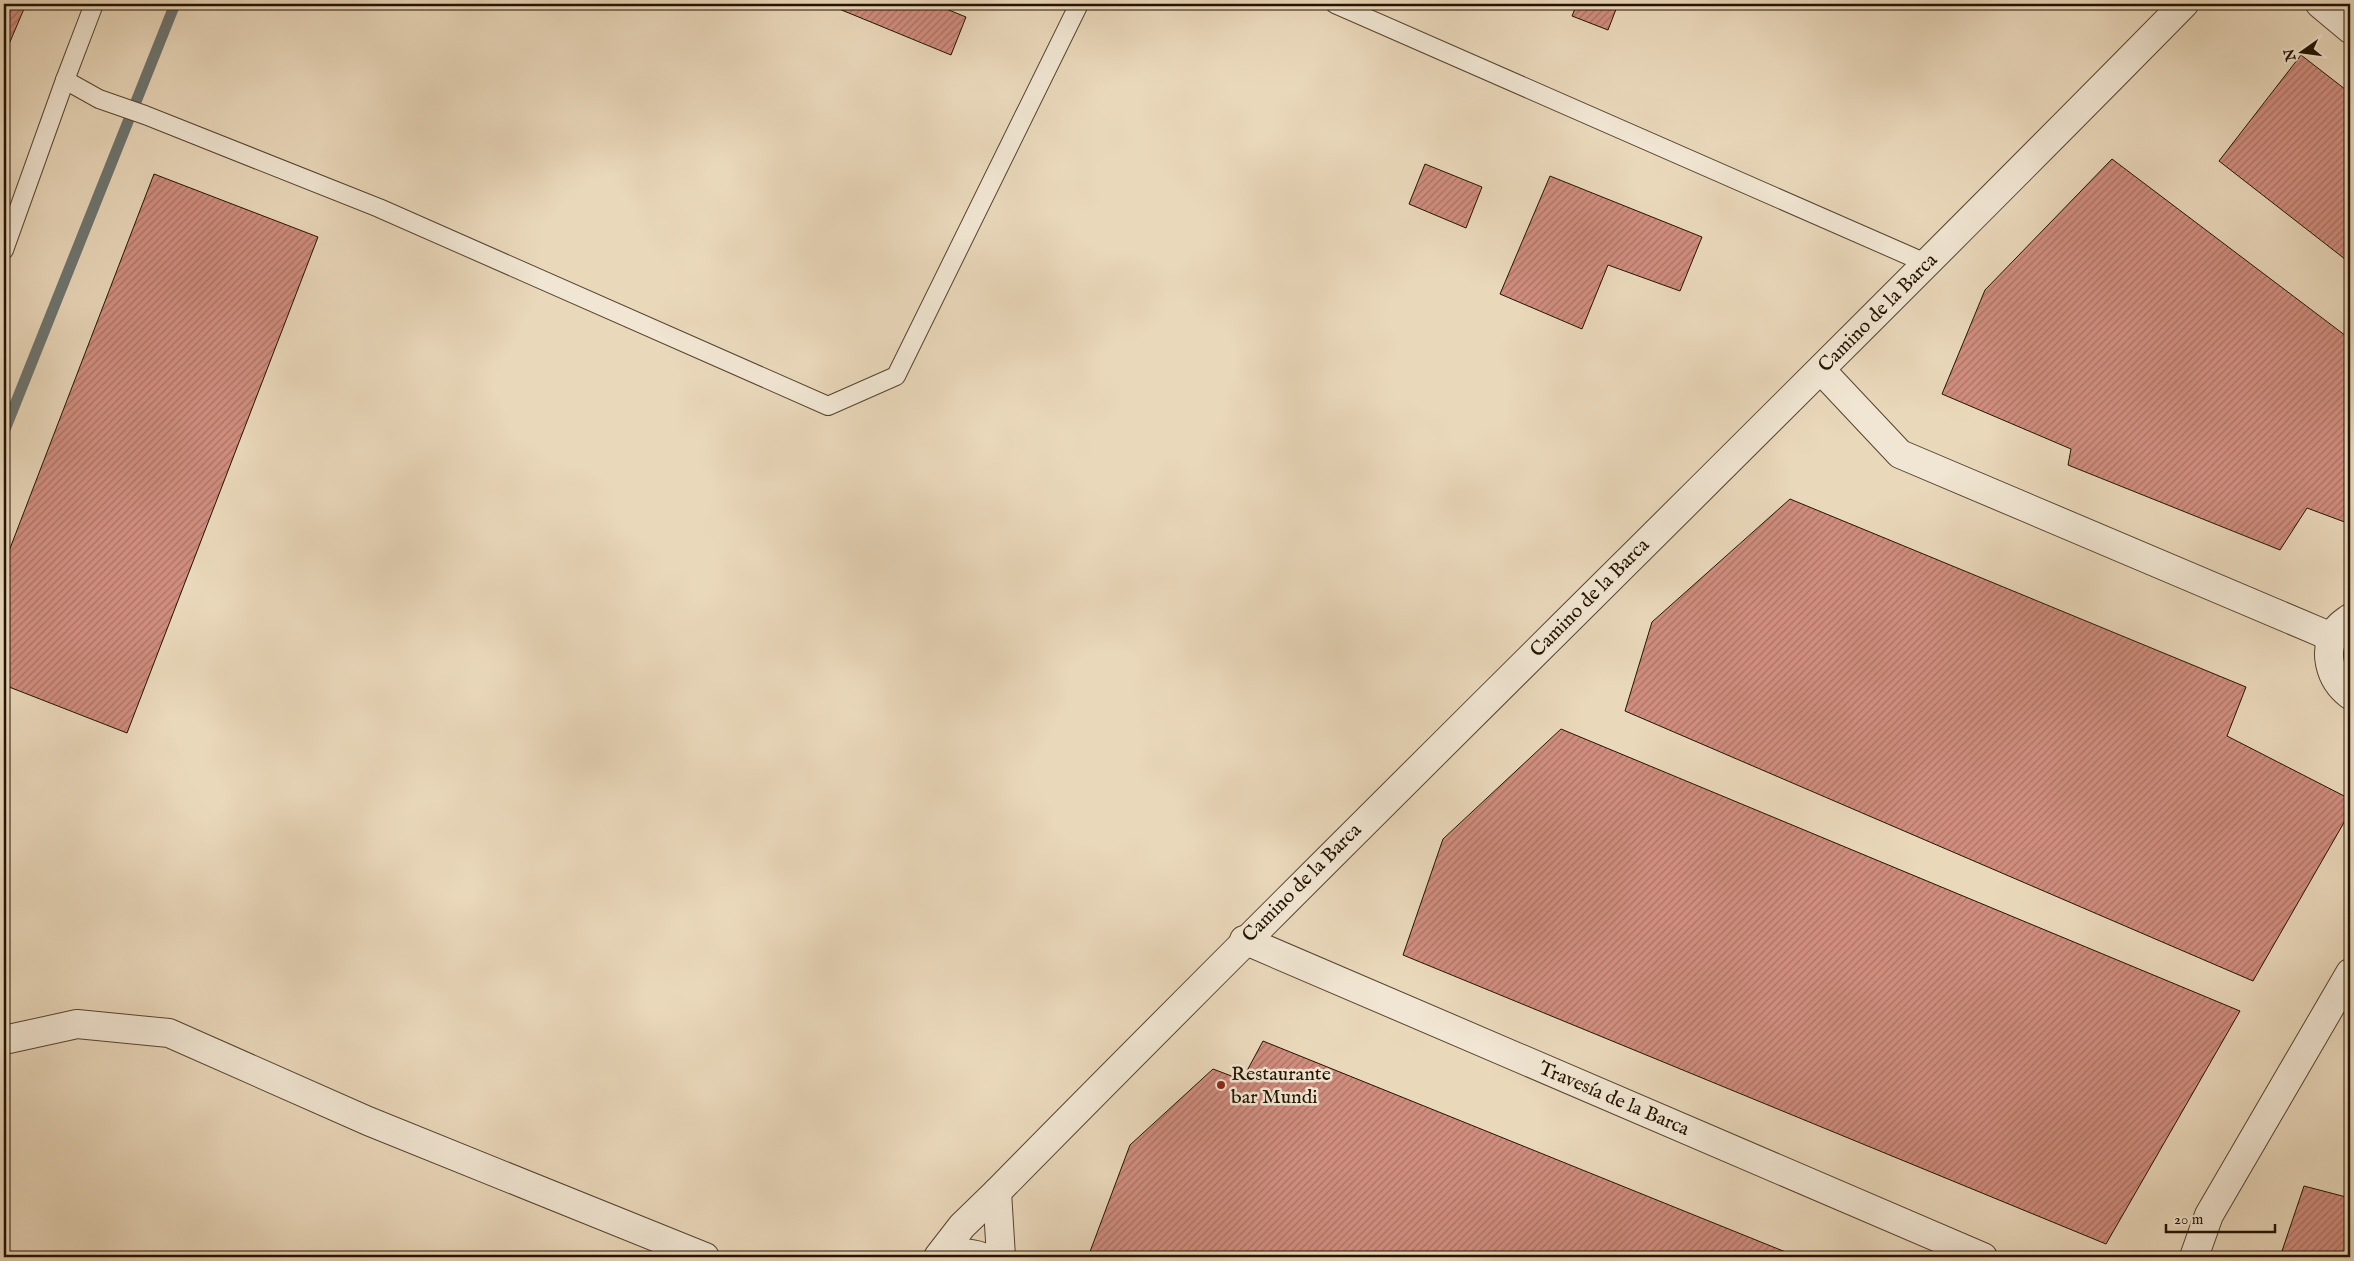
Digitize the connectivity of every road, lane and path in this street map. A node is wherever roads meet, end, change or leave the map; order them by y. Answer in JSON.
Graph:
{"nodes":[{"id":1,"x":94,"y":4,"type":"edge"},
{"id":2,"x":1079,"y":4,"type":"edge"},
{"id":3,"x":1335,"y":4,"type":"edge"},
{"id":4,"x":2184,"y":4,"type":"edge"},
{"id":5,"x":2320,"y":4,"type":"edge"},
{"id":6,"x":2350,"y":29,"type":"edge"},
{"id":7,"x":64,"y":80,"type":"junction"},
{"id":8,"x":4,"y":250,"type":"edge"},
{"id":9,"x":1928,"y":264,"type":"junction"},
{"id":10,"x":1821,"y":370,"type":"junction"},
{"id":11,"x":2342,"y":628,"type":"edge"},
{"id":12,"x":2350,"y":695,"type":"edge"},
{"id":13,"x":1244,"y":940,"type":"junction"},
{"id":14,"x":2350,"y":973,"type":"edge"},
{"id":15,"x":4,"y":1040,"type":"edge"},
{"id":16,"x":997,"y":1192,"type":"junction"},
{"id":17,"x":705,"y":1257,"type":"edge"},
{"id":18,"x":939,"y":1257,"type":"edge"},
{"id":19,"x":983,"y":1257,"type":"edge"},
{"id":20,"x":1001,"y":1257,"type":"edge"},
{"id":21,"x":1983,"y":1257,"type":"edge"},
{"id":22,"x":2194,"y":1257,"type":"edge"}],
"edges":[{"from":1,"to":7,"type":"lane"},
{"from":2,"to":7,"type":"lane"},
{"from":3,"to":9,"type":"lane"},
{"from":4,"to":9,"type":"street","name":"Camino de la Barca"},
{"from":5,"to":6,"type":"street"},
{"from":7,"to":8,"type":"lane"},
{"from":9,"to":10,"type":"street","name":"Camino de la Barca"},
{"from":10,"to":11,"type":"street"},
{"from":10,"to":13,"type":"street","name":"Camino de la Barca"},
{"from":11,"to":12,"type":"street"},
{"from":13,"to":16,"type":"street","name":"Camino de la Barca"},
{"from":13,"to":21,"type":"street","name":"Travesía de la Barca"},
{"from":14,"to":22,"type":"street"},
{"from":15,"to":17,"type":"street"},
{"from":16,"to":18,"type":"street","name":"Camino de la Barca"},
{"from":16,"to":20,"type":"street"},
{"from":18,"to":19,"type":"street"}]}
